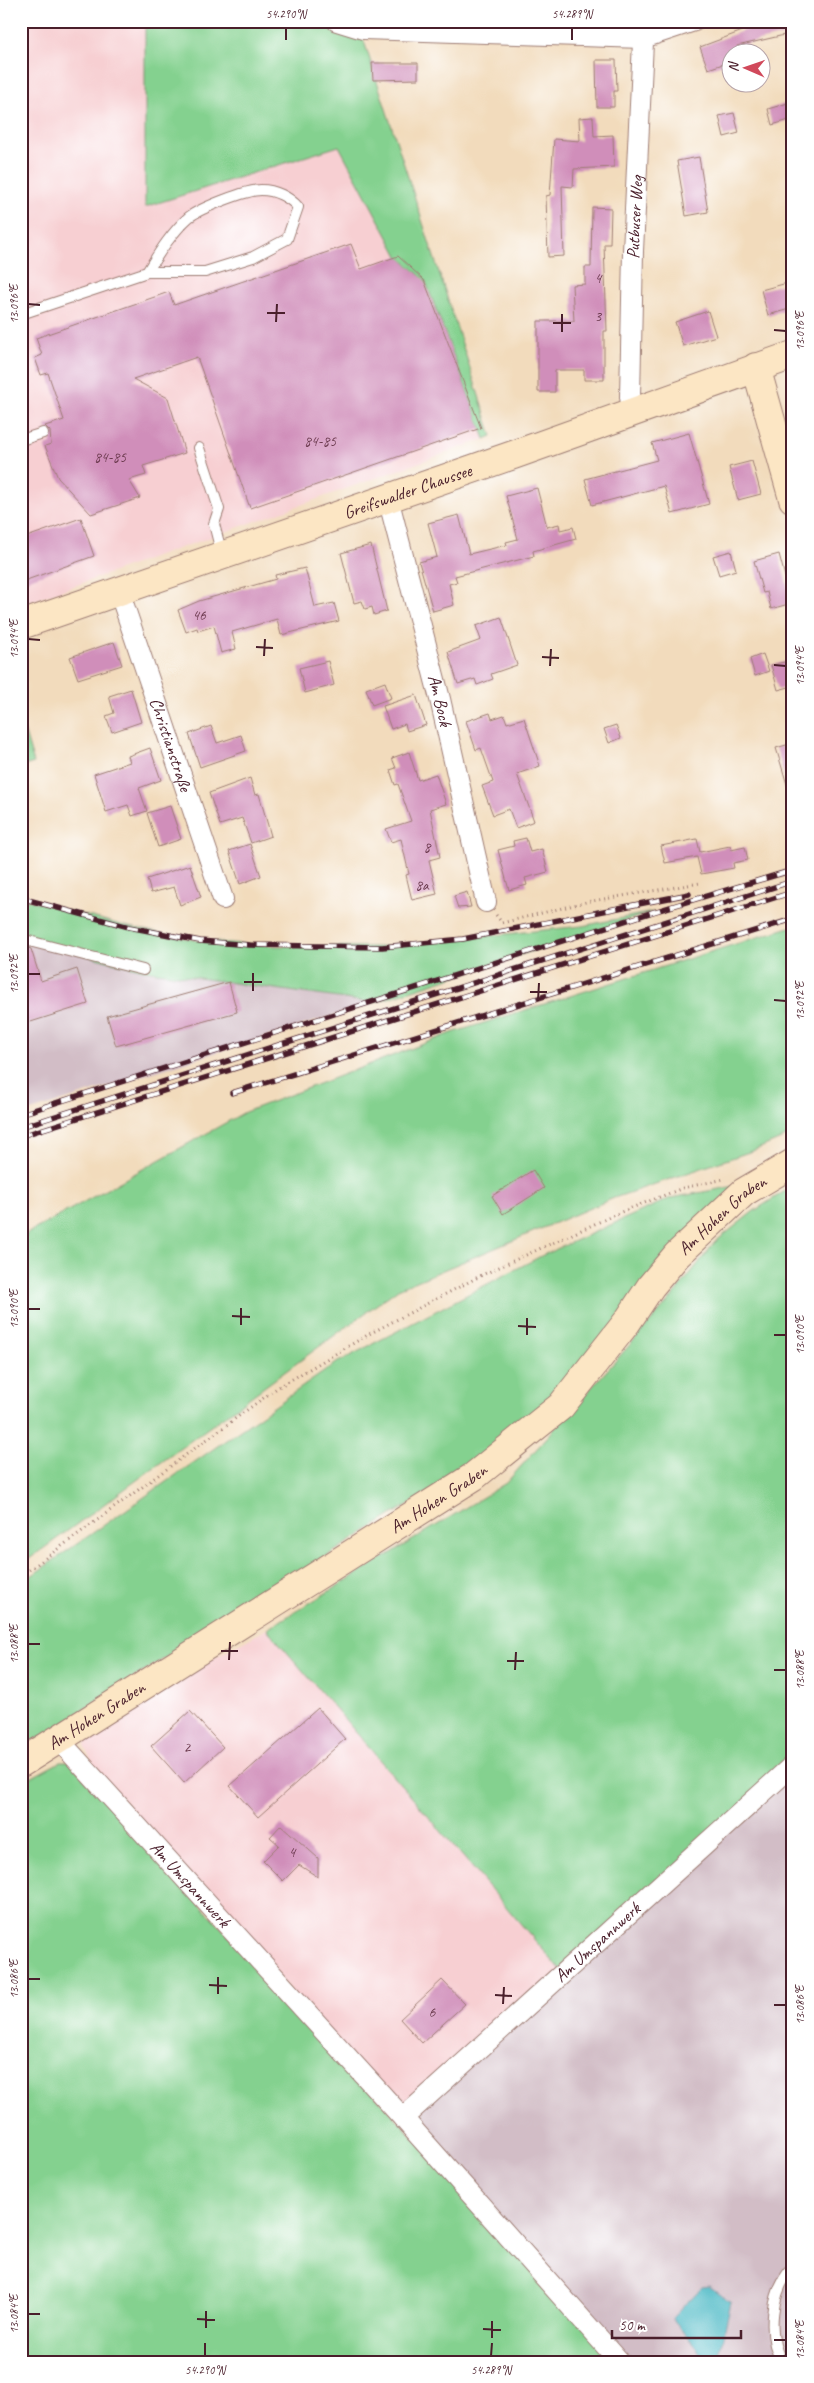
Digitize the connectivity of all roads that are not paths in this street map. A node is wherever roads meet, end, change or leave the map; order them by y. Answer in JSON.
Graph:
{"nodes":[{"id":1,"x":337,"y":21,"type":"edge"},
{"id":2,"x":694,"y":21,"type":"edge"},
{"id":3,"x":643,"y":30,"type":"edge"},
{"id":4,"x":147,"y":272,"type":"junction"},
{"id":5,"x":21,"y":314,"type":"edge"},
{"id":6,"x":793,"y":355,"type":"edge"},
{"id":7,"x":756,"y":367,"type":"junction"},
{"id":8,"x":633,"y":413,"type":"junction"},
{"id":9,"x":43,"y":433,"type":"dead end"},
{"id":10,"x":21,"y":440,"type":"edge"},
{"id":11,"x":199,"y":448,"type":"dead end"},
{"id":12,"x":388,"y":498,"type":"junction"},
{"id":13,"x":793,"y":499,"type":"edge"},
{"id":14,"x":222,"y":556,"type":"junction"},
{"id":15,"x":119,"y":592,"type":"junction"},
{"id":16,"x":21,"y":626,"type":"edge"},
{"id":17,"x":222,"y":900,"type":"dead end"},
{"id":18,"x":486,"y":902,"type":"road end"},
{"id":19,"x":21,"y":939,"type":"edge"},
{"id":20,"x":143,"y":970,"type":"dead end"},
{"id":21,"x":793,"y":1163,"type":"edge"},
{"id":22,"x":59,"y":1740,"type":"junction"},
{"id":23,"x":21,"y":1763,"type":"edge"},
{"id":24,"x":793,"y":1766,"type":"edge"},
{"id":25,"x":403,"y":2118,"type":"junction"},
{"id":26,"x":793,"y":2267,"type":"edge"},
{"id":27,"x":620,"y":2362,"type":"edge"},
{"id":28,"x":782,"y":2362,"type":"edge"}],
"edges":[{"from":1,"to":3,"type":"street"},
{"from":2,"to":3,"type":"street"},
{"from":3,"to":8,"type":"street","name":"Putbuser Weg"},
{"from":4,"to":4,"type":"lane"},
{"from":4,"to":5,"type":"lane"},
{"from":6,"to":7,"type":"street","name":"Greifswalder Chaussee"},
{"from":7,"to":8,"type":"street","name":"Greifswalder Chaussee"},
{"from":7,"to":13,"type":"street"},
{"from":8,"to":12,"type":"street","name":"Greifswalder Chaussee"},
{"from":9,"to":10,"type":"lane"},
{"from":11,"to":14,"type":"lane"},
{"from":12,"to":14,"type":"street","name":"Greifswalder Chaussee"},
{"from":12,"to":18,"type":"street","name":"Am Bock"},
{"from":14,"to":15,"type":"street","name":"Greifswalder Chaussee"},
{"from":15,"to":16,"type":"street","name":"Greifswalder Chaussee"},
{"from":15,"to":17,"type":"street","name":"Christianstraße"},
{"from":19,"to":20,"type":"lane"},
{"from":21,"to":22,"type":"street","name":"Am Hohen Graben"},
{"from":22,"to":23,"type":"street","name":"Am Hohen Graben"},
{"from":22,"to":25,"type":"street","name":"Am Umspannwerk"},
{"from":24,"to":25,"type":"street","name":"Am Umspannwerk"},
{"from":25,"to":27,"type":"street","name":"Am Umspannwerk"},
{"from":26,"to":28,"type":"lane"}]}
